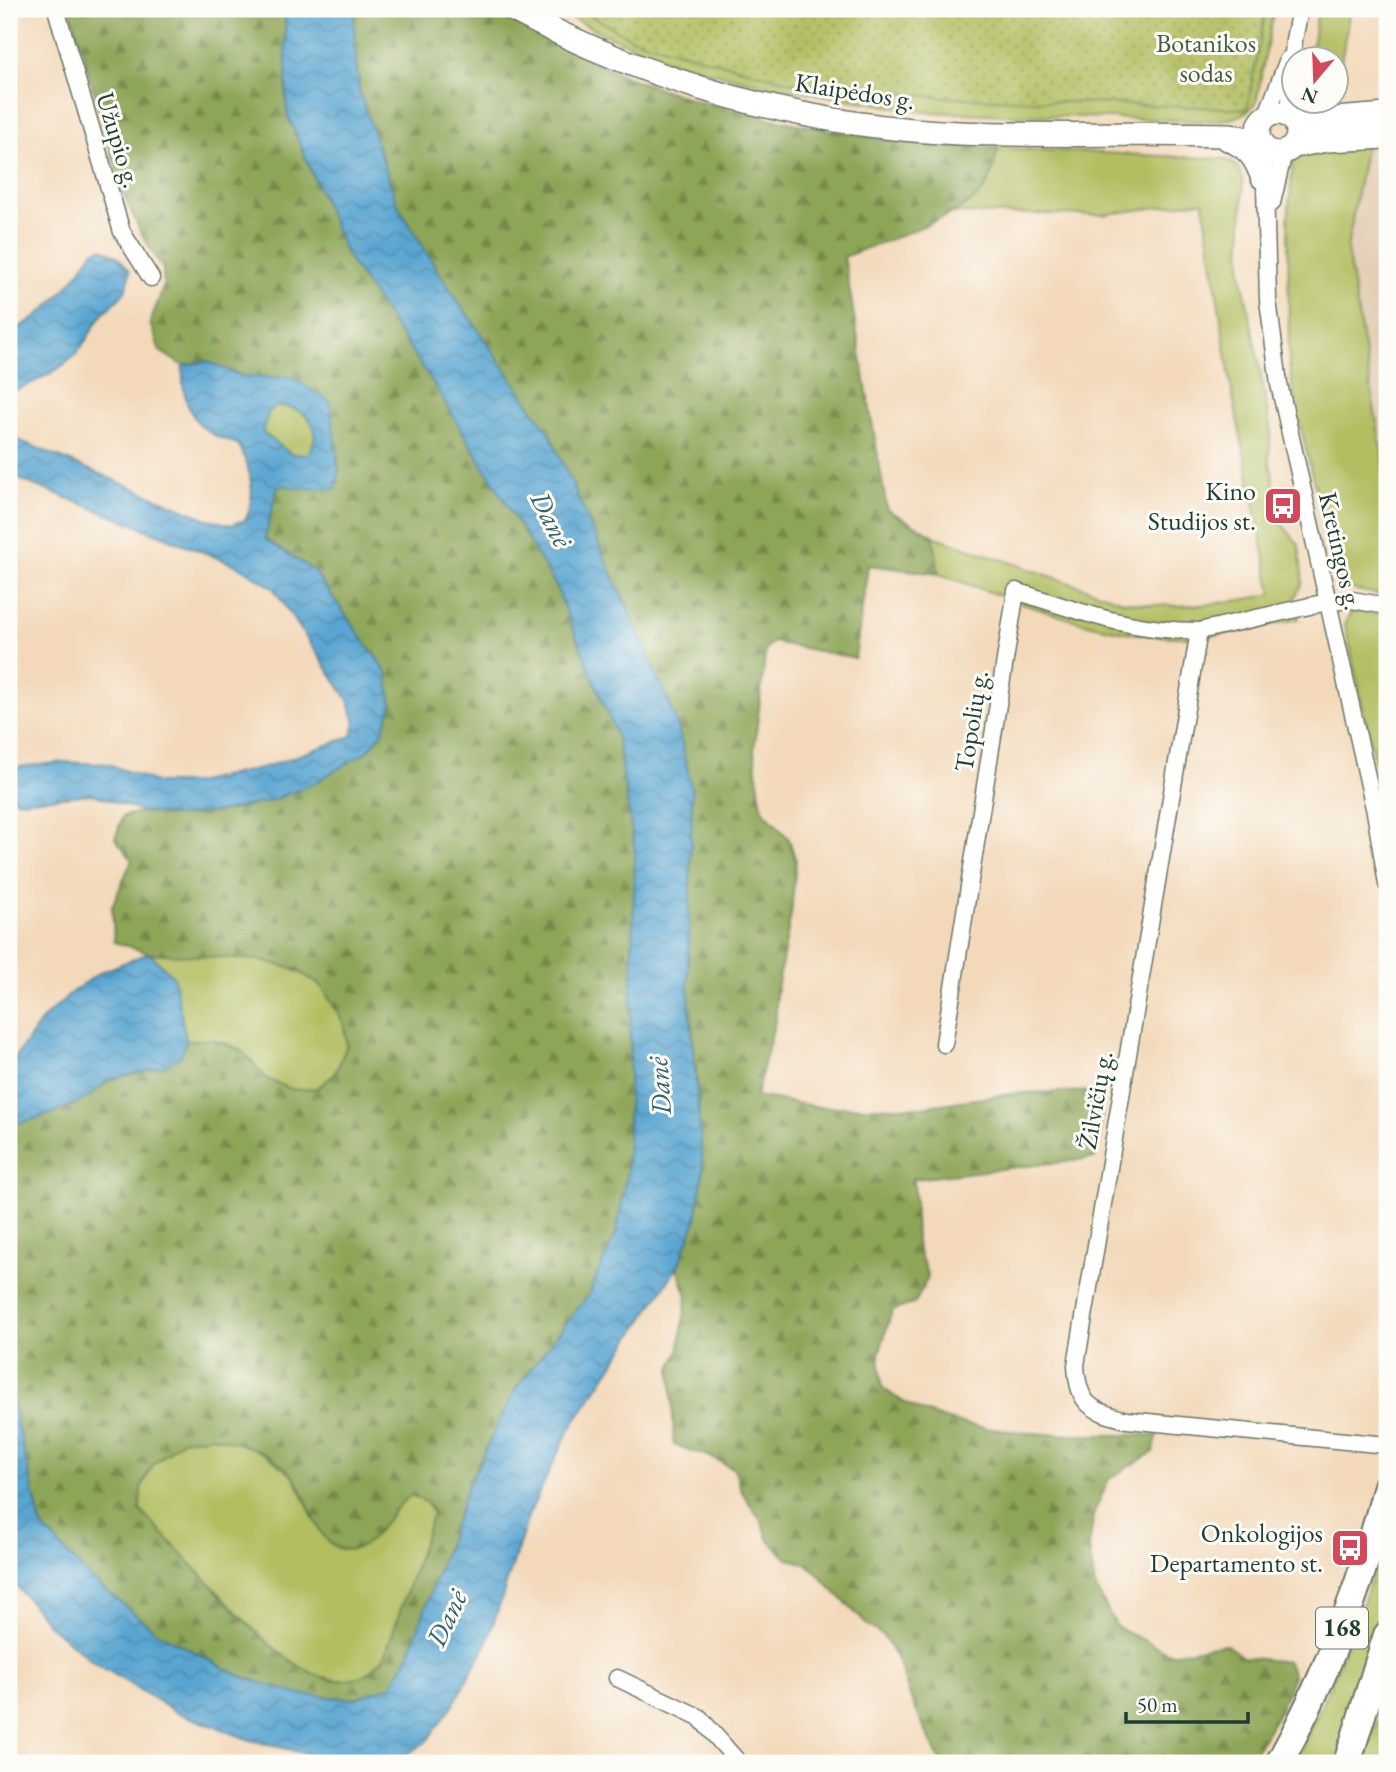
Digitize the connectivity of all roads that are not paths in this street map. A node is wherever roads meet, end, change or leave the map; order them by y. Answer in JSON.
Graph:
{"nodes":[{"id":1,"x":56,"y":9,"type":"edge"},
{"id":2,"x":512,"y":9,"type":"edge"},
{"id":3,"x":1300,"y":9,"type":"edge"},
{"id":4,"x":1294,"y":40,"type":"junction"},
{"id":5,"x":1294,"y":46,"type":"edge"},
{"id":6,"x":1387,"y":115,"type":"edge"},
{"id":7,"x":1296,"y":116,"type":"edge"},
{"id":8,"x":1308,"y":116,"type":"edge"},
{"id":9,"x":1219,"y":135,"type":"junction"},
{"id":10,"x":1387,"y":137,"type":"edge"},
{"id":11,"x":1272,"y":138,"type":"junction"},
{"id":12,"x":1266,"y":196,"type":"junction"},
{"id":13,"x":1268,"y":226,"type":"junction"},
{"id":14,"x":151,"y":278,"type":"dead end"},
{"id":15,"x":1327,"y":602,"type":"junction"},
{"id":16,"x":1387,"y":606,"type":"edge"},
{"id":17,"x":1199,"y":631,"type":"junction"},
{"id":18,"x":1387,"y":884,"type":"edge"},
{"id":19,"x":944,"y":1044,"type":"dead end"},
{"id":20,"x":1387,"y":1445,"type":"edge"},
{"id":21,"x":1387,"y":1486,"type":"edge"},
{"id":22,"x":1387,"y":1636,"type":"edge"},
{"id":23,"x":617,"y":1678,"type":"dead end"},
{"id":24,"x":739,"y":1763,"type":"edge"},
{"id":25,"x":1279,"y":1763,"type":"edge"},
{"id":26,"x":1348,"y":1763,"type":"edge"}],
"edges":[{"from":1,"to":14,"type":"street","name":"Užupio g."},
{"from":2,"to":9,"type":"main road","name":"Klaipėdos g."},
{"from":3,"to":4,"type":"street","name":"Kretingos g."},
{"from":4,"to":5,"type":"street","name":"Kretingos g."},
{"from":4,"to":11,"type":"street","name":"Kretingos g."},
{"from":6,"to":8,"type":"main road"},
{"from":7,"to":11,"type":"main road"},
{"from":9,"to":11,"type":"main road"},
{"from":9,"to":12,"type":"street","name":"Klaipėdos g."},
{"from":10,"to":11,"type":"main road"},
{"from":11,"to":12,"type":"street","name":"Kretingos g."},
{"from":11,"to":13,"type":"street","name":"Kretingos g."},
{"from":12,"to":13,"type":"street","name":"Kretingos g."},
{"from":13,"to":15,"type":"street","name":"Kretingos g."},
{"from":15,"to":16,"type":"street"},
{"from":15,"to":17,"type":"street"},
{"from":15,"to":18,"type":"street","name":"Kretingos g."},
{"from":17,"to":19,"type":"street","name":"Topolių g."},
{"from":17,"to":20,"type":"street","name":"Žilvičių g."},
{"from":21,"to":25,"type":"main road","number":"168"},
{"from":22,"to":26,"type":"main road","number":"168"},
{"from":23,"to":24,"type":"street"}]}
